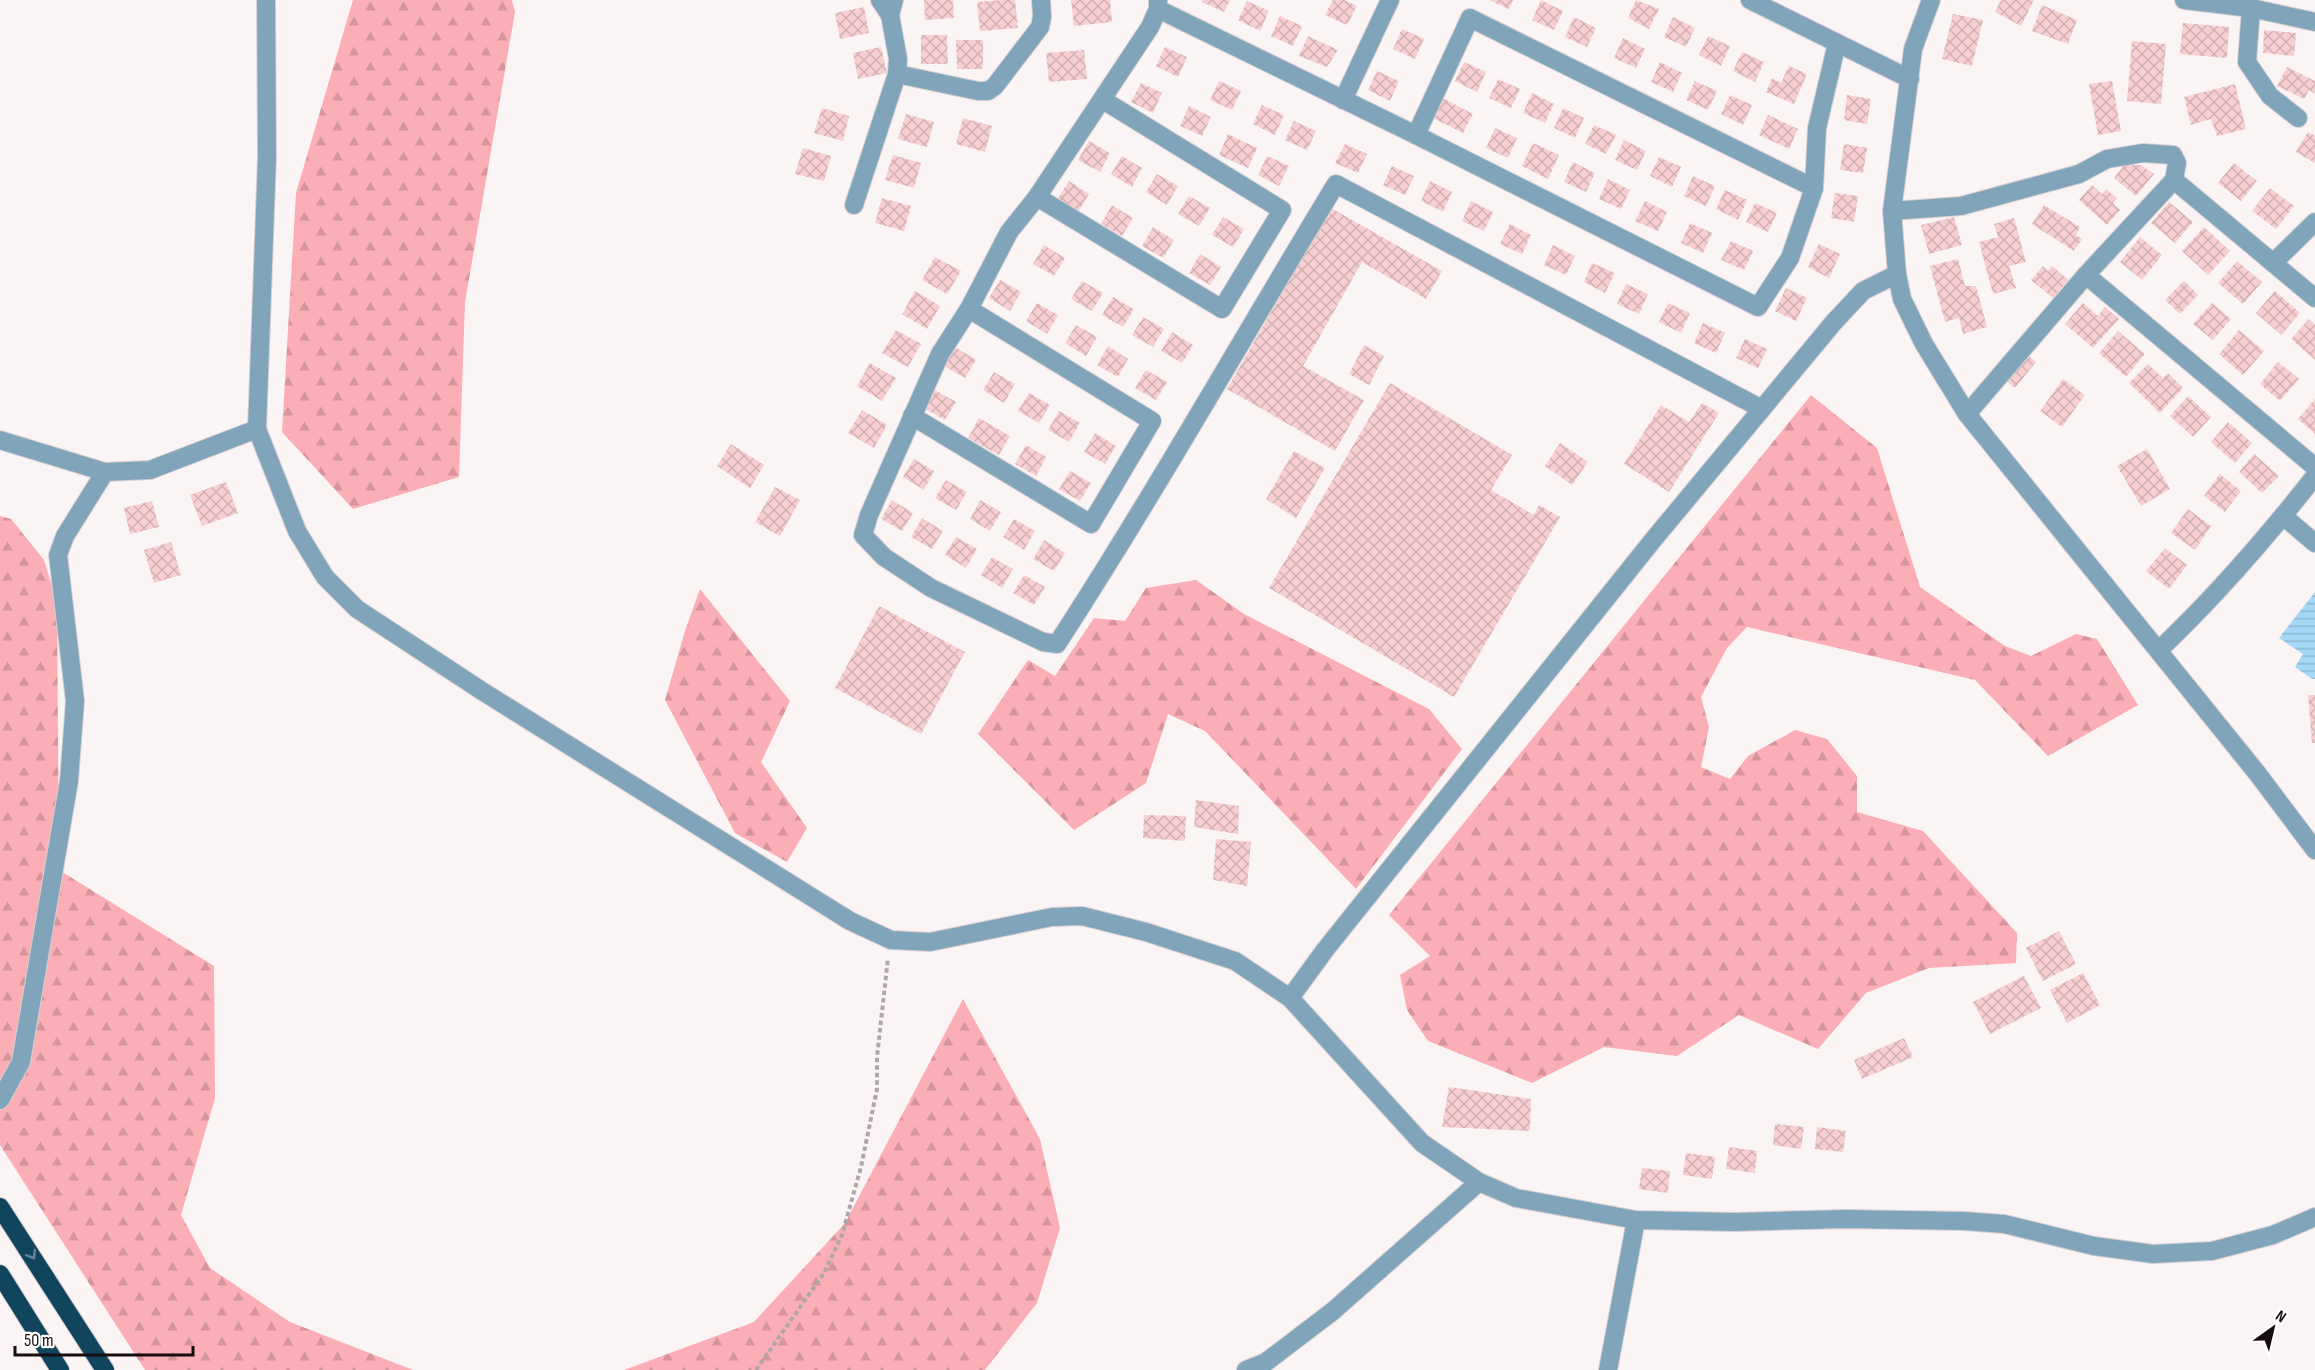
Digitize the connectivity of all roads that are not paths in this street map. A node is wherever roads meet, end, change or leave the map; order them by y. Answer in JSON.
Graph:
{"nodes":[{"id":1,"x":266,"y":0,"type":"edge"},
{"id":2,"x":1041,"y":0,"type":"edge"},
{"id":3,"x":1390,"y":0,"type":"edge"},
{"id":4,"x":1750,"y":0,"type":"edge"},
{"id":5,"x":1931,"y":0,"type":"edge"},
{"id":6,"x":2184,"y":0,"type":"edge"},
{"id":7,"x":1158,"y":4,"type":"edge"},
{"id":8,"x":888,"y":5,"type":"edge"},
{"id":9,"x":2251,"y":8,"type":"junction"},
{"id":10,"x":2315,"y":22,"type":"edge"},
{"id":11,"x":1837,"y":43,"type":"junction"},
{"id":12,"x":897,"y":74,"type":"junction"},
{"id":13,"x":1910,"y":79,"type":"junction"},
{"id":14,"x":1103,"y":100,"type":"junction"},
{"id":15,"x":1343,"y":100,"type":"junction"},
{"id":16,"x":2298,"y":118,"type":"dead end"},
{"id":17,"x":1416,"y":135,"type":"junction"},
{"id":18,"x":2174,"y":180,"type":"junction"},
{"id":19,"x":1814,"y":188,"type":"junction"},
{"id":20,"x":1037,"y":197,"type":"junction"},
{"id":21,"x":855,"y":205,"type":"dead end"},
{"id":22,"x":1892,"y":211,"type":"junction"},
{"id":23,"x":2315,"y":222,"type":"edge"},
{"id":24,"x":2273,"y":263,"type":"junction"},
{"id":25,"x":1898,"y":274,"type":"junction"},
{"id":26,"x":2086,"y":274,"type":"junction"},
{"id":27,"x":2315,"y":298,"type":"edge"},
{"id":28,"x":969,"y":309,"type":"junction"},
{"id":29,"x":1762,"y":409,"type":"junction"},
{"id":30,"x":1967,"y":414,"type":"junction"},
{"id":31,"x":912,"y":416,"type":"junction"},
{"id":32,"x":257,"y":429,"type":"junction"},
{"id":33,"x":0,"y":440,"type":"edge"},
{"id":34,"x":2315,"y":467,"type":"edge"},
{"id":35,"x":105,"y":472,"type":"junction"},
{"id":36,"x":2315,"y":476,"type":"edge"},
{"id":37,"x":2283,"y":516,"type":"junction"},
{"id":38,"x":2315,"y":543,"type":"edge"},
{"id":39,"x":2159,"y":650,"type":"junction"},
{"id":40,"x":2315,"y":850,"type":"edge"},
{"id":41,"x":1290,"y":998,"type":"junction"},
{"id":42,"x":0,"y":1100,"type":"edge"},
{"id":43,"x":1479,"y":1182,"type":"junction"},
{"id":44,"x":0,"y":1207,"type":"edge"},
{"id":45,"x":2315,"y":1216,"type":"edge"},
{"id":46,"x":1636,"y":1220,"type":"junction"},
{"id":47,"x":0,"y":1274,"type":"edge"},
{"id":48,"x":60,"y":1370,"type":"edge"},
{"id":49,"x":105,"y":1370,"type":"edge"},
{"id":50,"x":1246,"y":1370,"type":"edge"},
{"id":51,"x":1608,"y":1370,"type":"edge"}],
"edges":[{"from":1,"to":32,"type":"street"},
{"from":2,"to":12,"type":"street"},
{"from":3,"to":15,"type":"street"},
{"from":4,"to":11,"type":"street"},
{"from":5,"to":13,"type":"street"},
{"from":6,"to":9,"type":"street"},
{"from":7,"to":14,"type":"street"},
{"from":7,"to":15,"type":"street"},
{"from":8,"to":12,"type":"street"},
{"from":9,"to":10,"type":"street"},
{"from":9,"to":16,"type":"street"},
{"from":11,"to":13,"type":"street"},
{"from":11,"to":19,"type":"street"},
{"from":12,"to":21,"type":"street"},
{"from":13,"to":22,"type":"street"},
{"from":14,"to":20,"type":"street"},
{"from":14,"to":20,"type":"street"},
{"from":15,"to":17,"type":"street"},
{"from":17,"to":19,"type":"street"},
{"from":17,"to":19,"type":"street"},
{"from":18,"to":22,"type":"street"},
{"from":18,"to":24,"type":"street"},
{"from":18,"to":26,"type":"street"},
{"from":20,"to":28,"type":"street"},
{"from":22,"to":25,"type":"street"},
{"from":23,"to":24,"type":"street"},
{"from":24,"to":27,"type":"street"},
{"from":25,"to":29,"type":"street"},
{"from":25,"to":30,"type":"street"},
{"from":26,"to":30,"type":"street"},
{"from":26,"to":34,"type":"street"},
{"from":28,"to":31,"type":"street"},
{"from":28,"to":31,"type":"street"},
{"from":29,"to":31,"type":"street"},
{"from":29,"to":41,"type":"street"},
{"from":30,"to":39,"type":"street"},
{"from":32,"to":35,"type":"street"},
{"from":32,"to":41,"type":"street"},
{"from":33,"to":35,"type":"street"},
{"from":35,"to":42,"type":"street"},
{"from":36,"to":37,"type":"street"},
{"from":37,"to":38,"type":"street"},
{"from":37,"to":39,"type":"street"},
{"from":39,"to":40,"type":"street"},
{"from":41,"to":43,"type":"street"},
{"from":43,"to":46,"type":"street"},
{"from":43,"to":50,"type":"street"},
{"from":44,"to":49,"type":"highway","one_way":true},
{"from":45,"to":46,"type":"street"},
{"from":46,"to":51,"type":"street"},
{"from":47,"to":48,"type":"highway"}]}
